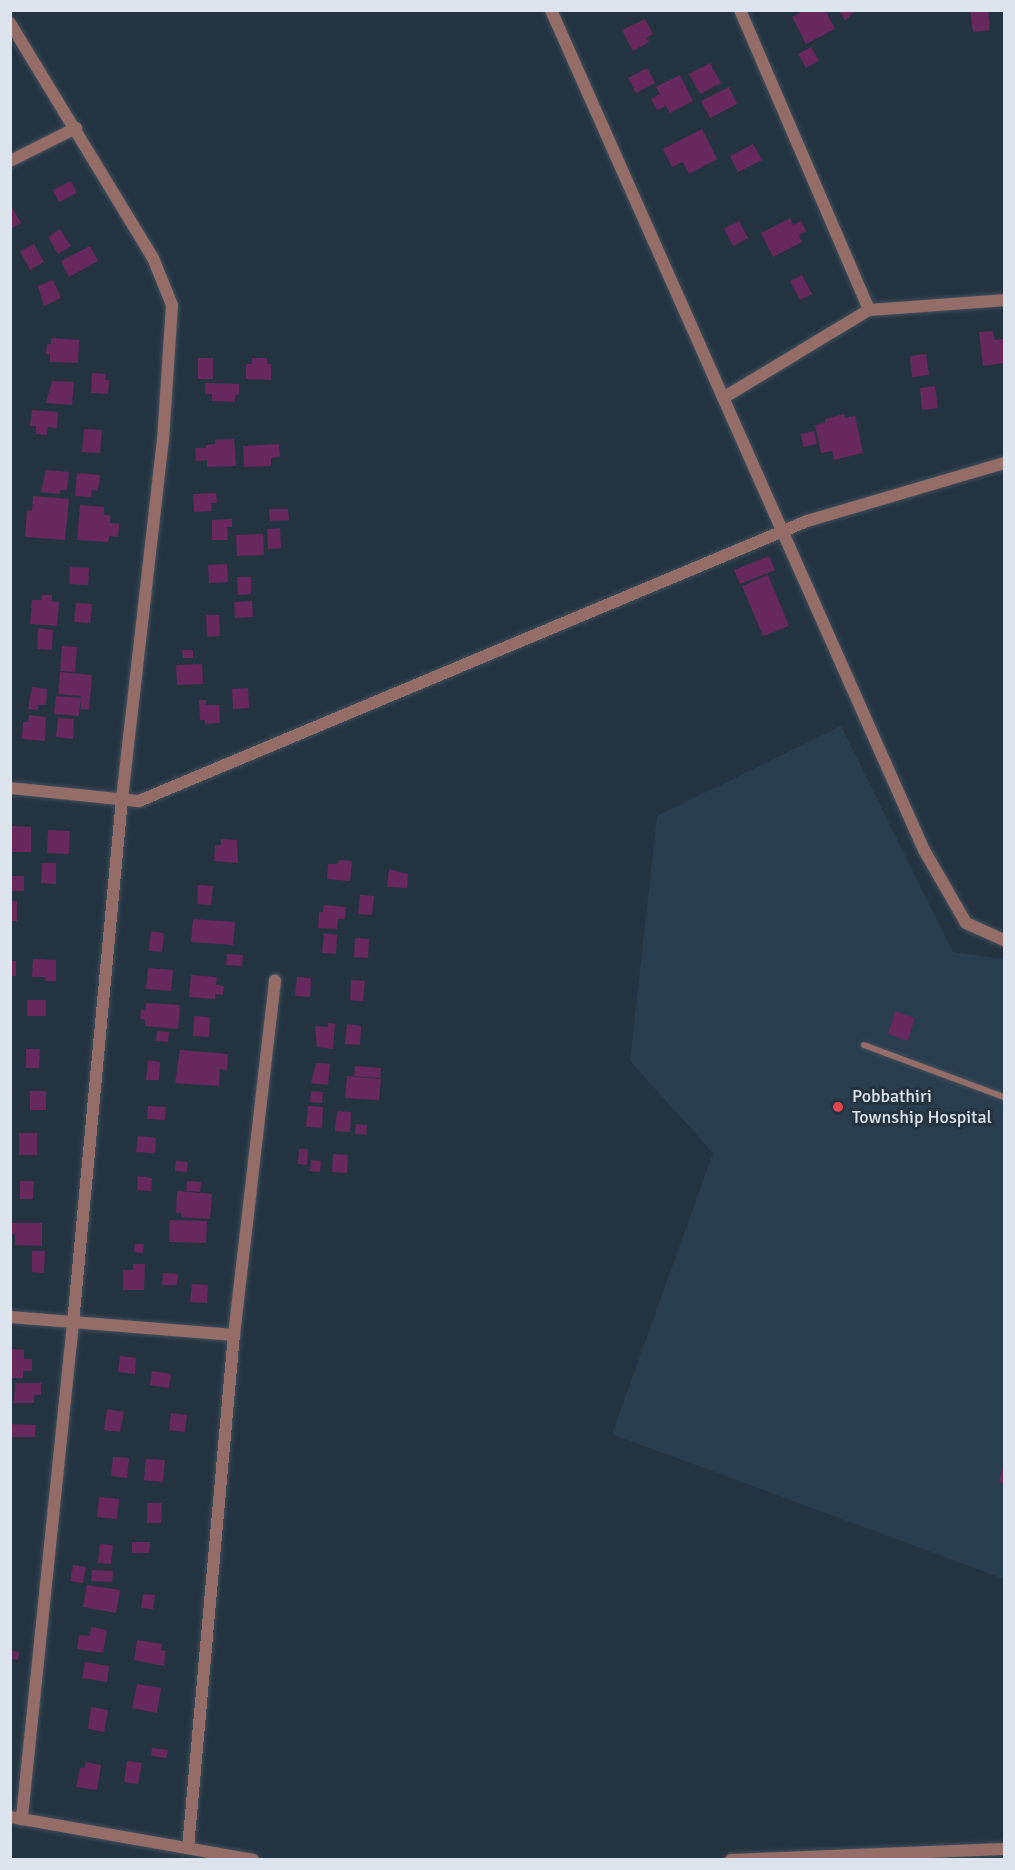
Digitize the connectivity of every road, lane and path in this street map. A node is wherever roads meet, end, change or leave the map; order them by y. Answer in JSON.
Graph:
{"nodes":[{"id":1,"x":551,"y":10,"type":"edge"},
{"id":2,"x":740,"y":10,"type":"edge"},
{"id":3,"x":10,"y":23,"type":"edge"},
{"id":4,"x":76,"y":128,"type":"junction"},
{"id":5,"x":10,"y":161,"type":"edge"},
{"id":6,"x":1005,"y":300,"type":"edge"},
{"id":7,"x":869,"y":310,"type":"junction"},
{"id":8,"x":723,"y":398,"type":"junction"},
{"id":9,"x":1005,"y":463,"type":"edge"},
{"id":10,"x":782,"y":531,"type":"junction"},
{"id":11,"x":10,"y":788,"type":"edge"},
{"id":12,"x":122,"y":799,"type":"junction"},
{"id":13,"x":1005,"y":940,"type":"edge"},
{"id":14,"x":275,"y":980,"type":"dead end"},
{"id":15,"x":864,"y":1045,"type":"dead end"},
{"id":16,"x":1005,"y":1097,"type":"edge"},
{"id":17,"x":10,"y":1317,"type":"edge"},
{"id":18,"x":73,"y":1323,"type":"junction"},
{"id":19,"x":234,"y":1335,"type":"junction"},
{"id":20,"x":16,"y":1818,"type":"edge"},
{"id":21,"x":188,"y":1848,"type":"junction"},
{"id":22,"x":1005,"y":1850,"type":"edge"},
{"id":23,"x":868,"y":1857,"type":"edge"},
{"id":24,"x":253,"y":1860,"type":"edge"},
{"id":25,"x":730,"y":1860,"type":"edge"}],
"edges":[{"from":1,"to":8,"type":"street"},
{"from":2,"to":7,"type":"street"},
{"from":3,"to":4,"type":"street"},
{"from":4,"to":5,"type":"street"},
{"from":4,"to":12,"type":"street"},
{"from":6,"to":7,"type":"street"},
{"from":7,"to":8,"type":"street"},
{"from":8,"to":10,"type":"street"},
{"from":9,"to":10,"type":"street"},
{"from":10,"to":12,"type":"street"},
{"from":10,"to":13,"type":"street"},
{"from":11,"to":12,"type":"street"},
{"from":12,"to":18,"type":"street"},
{"from":14,"to":19,"type":"street"},
{"from":15,"to":16,"type":"lane"},
{"from":17,"to":18,"type":"street"},
{"from":18,"to":19,"type":"street"},
{"from":18,"to":20,"type":"street"},
{"from":19,"to":21,"type":"street"},
{"from":20,"to":21,"type":"street"},
{"from":21,"to":24,"type":"street"},
{"from":22,"to":23,"type":"street"},
{"from":23,"to":25,"type":"street"}]}
